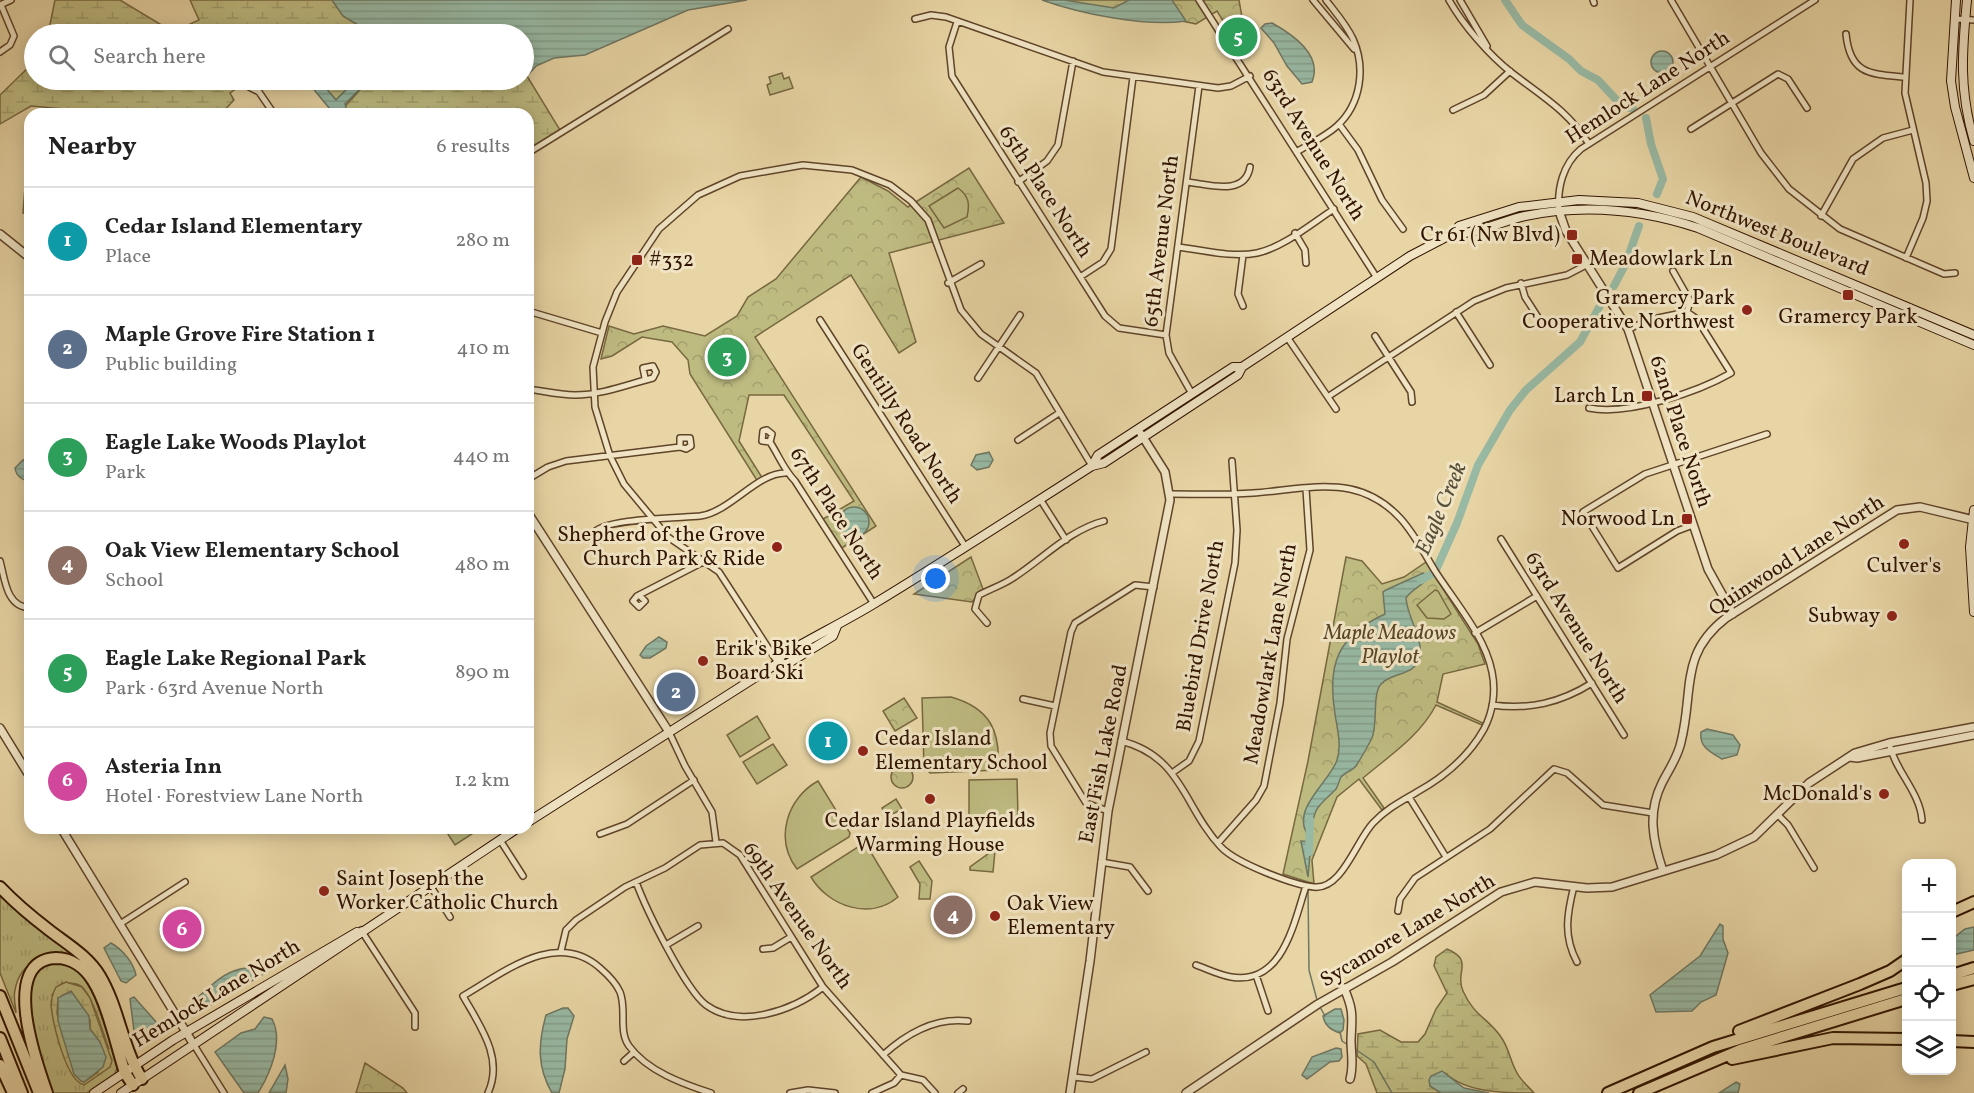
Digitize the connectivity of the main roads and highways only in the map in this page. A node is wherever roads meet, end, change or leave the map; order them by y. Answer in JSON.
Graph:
{"nodes":[{"id":1,"x":1956,"y":0,"type":"edge"},
{"id":2,"x":1967,"y":0,"type":"edge"},
{"id":3,"x":1972,"y":129,"type":"edge"},
{"id":4,"x":1974,"y":141,"type":"edge"},
{"id":5,"x":1974,"y":178,"type":"edge"},
{"id":6,"x":1454,"y":233,"type":"junction"},
{"id":7,"x":1801,"y":272,"type":"junction"},
{"id":8,"x":1883,"y":297,"type":"junction"},
{"id":9,"x":1974,"y":335,"type":"edge"},
{"id":10,"x":1974,"y":348,"type":"edge"},
{"id":11,"x":1242,"y":367,"type":"junction"},
{"id":12,"x":1092,"y":466,"type":"junction"},
{"id":13,"x":1974,"y":510,"type":"edge"},
{"id":14,"x":1973,"y":520,"type":"edge"},
{"id":15,"x":1974,"y":612,"type":"edge"},
{"id":16,"x":534,"y":818,"type":"edge"},
{"id":17,"x":509,"y":834,"type":"edge"},
{"id":18,"x":0,"y":879,"type":"edge"},
{"id":19,"x":0,"y":887,"type":"edge"},
{"id":20,"x":1974,"y":902,"type":"edge"},
{"id":21,"x":1957,"y":910,"type":"edge"},
{"id":22,"x":361,"y":930,"type":"junction"},
{"id":23,"x":1902,"y":955,"type":"edge"},
{"id":24,"x":1902,"y":962,"type":"edge"},
{"id":25,"x":1974,"y":968,"type":"edge"},
{"id":26,"x":1956,"y":974,"type":"edge"},
{"id":27,"x":1974,"y":979,"type":"edge"},
{"id":28,"x":1956,"y":985,"type":"edge"},
{"id":29,"x":1902,"y":989,"type":"edge"},
{"id":30,"x":0,"y":996,"type":"edge"},
{"id":31,"x":1816,"y":1000,"type":"junction"},
{"id":32,"x":1902,"y":1000,"type":"edge"},
{"id":33,"x":117,"y":1021,"type":"junction"},
{"id":34,"x":0,"y":1038,"type":"edge"},
{"id":35,"x":1902,"y":1039,"type":"edge"},
{"id":36,"x":1956,"y":1041,"type":"edge"},
{"id":37,"x":1974,"y":1042,"type":"edge"},
{"id":38,"x":0,"y":1065,"type":"edge"},
{"id":39,"x":1693,"y":1068,"type":"junction"},
{"id":40,"x":129,"y":1069,"type":"junction"},
{"id":41,"x":1632,"y":1081,"type":"junction"},
{"id":42,"x":137,"y":1082,"type":"junction"},
{"id":43,"x":13,"y":1093,"type":"edge"},
{"id":44,"x":22,"y":1093,"type":"edge"},
{"id":45,"x":39,"y":1093,"type":"edge"},
{"id":46,"x":47,"y":1093,"type":"edge"},
{"id":47,"x":94,"y":1093,"type":"edge"},
{"id":48,"x":121,"y":1093,"type":"edge"},
{"id":49,"x":1608,"y":1093,"type":"edge"},
{"id":50,"x":1639,"y":1093,"type":"edge"}],
"edges":[{"from":1,"to":5,"type":"main road"},
{"from":2,"to":3,"type":"main road"},
{"from":3,"to":4,"type":"main road"},
{"from":6,"to":7,"type":"main road","name":"Northwest Boulevard"},
{"from":6,"to":8,"type":"main road","name":"Northwest Boulevard"},
{"from":6,"to":11,"type":"main road"},
{"from":7,"to":8,"type":"main road"},
{"from":7,"to":10,"type":"main road","name":"Northwest Boulevard"},
{"from":8,"to":9,"type":"main road","name":"Northwest Boulevard"},
{"from":11,"to":12,"type":"main road"},
{"from":11,"to":12,"type":"main road"},
{"from":12,"to":16,"type":"main road"},
{"from":13,"to":14,"type":"main road"},
{"from":14,"to":15,"type":"main road"},
{"from":17,"to":22,"type":"main road","name":"Hemlock Lane North"},
{"from":18,"to":33,"type":"highway"},
{"from":19,"to":33,"type":"highway"},
{"from":20,"to":21,"type":"highway"},
{"from":22,"to":40,"type":"main road","name":"Hemlock Lane North"},
{"from":22,"to":42,"type":"main road","name":"Hemlock Lane North"},
{"from":23,"to":31,"type":"highway"},
{"from":24,"to":31,"type":"highway"},
{"from":25,"to":26,"type":"highway"},
{"from":27,"to":28,"type":"highway"},
{"from":29,"to":41,"type":"highway"},
{"from":30,"to":45,"type":"highway"},
{"from":31,"to":41,"type":"highway"},
{"from":32,"to":39,"type":"highway"},
{"from":33,"to":40,"type":"highway"},
{"from":34,"to":44,"type":"highway"},
{"from":35,"to":39,"type":"highway"},
{"from":36,"to":37,"type":"highway"},
{"from":38,"to":43,"type":"highway"},
{"from":39,"to":50,"type":"highway"},
{"from":40,"to":42,"type":"highway"},
{"from":40,"to":46,"type":"highway"},
{"from":40,"to":47,"type":"main road","name":"Hemlock Lane North"},
{"from":41,"to":49,"type":"highway"},
{"from":42,"to":48,"type":"main road","name":"Hemlock Lane North"}]}
